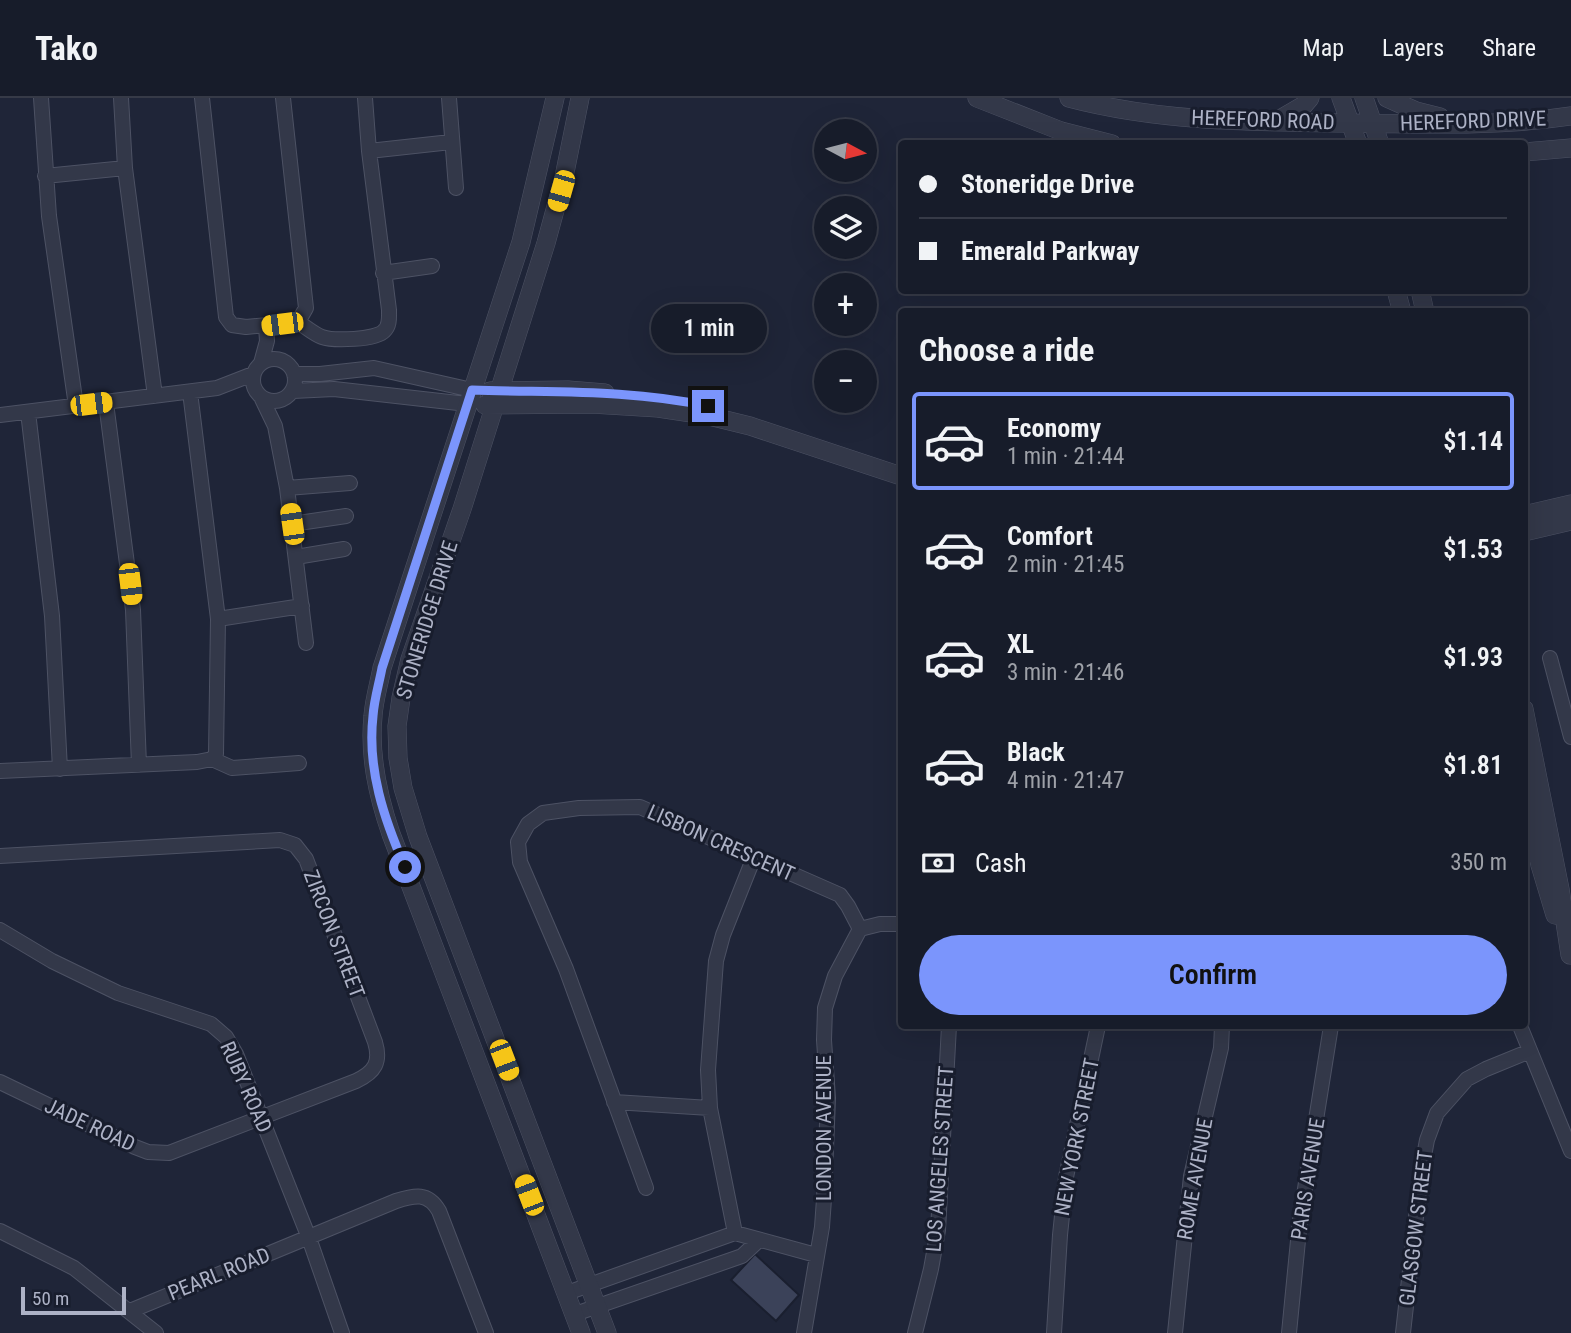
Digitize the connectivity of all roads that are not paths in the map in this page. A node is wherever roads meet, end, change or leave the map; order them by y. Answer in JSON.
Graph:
{"nodes":[{"id":1,"x":41,"y":98,"type":"edge"},
{"id":2,"x":121,"y":98,"type":"edge"},
{"id":3,"x":202,"y":98,"type":"edge"},
{"id":4,"x":283,"y":98,"type":"edge"},
{"id":5,"x":365,"y":98,"type":"edge"},
{"id":6,"x":449,"y":98,"type":"edge"},
{"id":7,"x":555,"y":98,"type":"edge"},
{"id":8,"x":580,"y":98,"type":"edge"},
{"id":9,"x":976,"y":98,"type":"edge"},
{"id":10,"x":1069,"y":98,"type":"edge"},
{"id":11,"x":1310,"y":98,"type":"edge"},
{"id":12,"x":1341,"y":98,"type":"edge"},
{"id":13,"x":1364,"y":98,"type":"edge"},
{"id":14,"x":1387,"y":98,"type":"edge"},
{"id":15,"x":1571,"y":116,"type":"edge"},
{"id":16,"x":1275,"y":122,"type":"junction"},
{"id":17,"x":1352,"y":123,"type":"junction"},
{"id":18,"x":1374,"y":123,"type":"junction"},
{"id":19,"x":1485,"y":124,"type":"junction"},
{"id":20,"x":1096,"y":140,"type":"edge"},
{"id":21,"x":1357,"y":140,"type":"edge"},
{"id":22,"x":1379,"y":140,"type":"edge"},
{"id":23,"x":451,"y":142,"type":"junction"},
{"id":24,"x":1571,"y":148,"type":"edge"},
{"id":25,"x":369,"y":151,"type":"junction"},
{"id":26,"x":1528,"y":152,"type":"edge"},
{"id":27,"x":125,"y":168,"type":"junction"},
{"id":28,"x":45,"y":176,"type":"junction"},
{"id":29,"x":456,"y":188,"type":"dead end"},
{"id":30,"x":432,"y":266,"type":"dead end"},
{"id":31,"x":383,"y":273,"type":"junction"},
{"id":32,"x":298,"y":322,"type":"junction"},
{"id":33,"x":266,"y":326,"type":"junction"},
{"id":34,"x":267,"y":341,"type":"junction"},
{"id":35,"x":282,"y":360,"type":"junction"},
{"id":36,"x":257,"y":368,"type":"junction"},
{"id":37,"x":294,"y":374,"type":"junction"},
{"id":38,"x":217,"y":388,"type":"junction"},
{"id":39,"x":190,"y":392,"type":"junction"},
{"id":40,"x":288,"y":395,"type":"junction"},
{"id":41,"x":155,"y":396,"type":"junction"},
{"id":42,"x":260,"y":396,"type":"junction"},
{"id":43,"x":470,"y":397,"type":"junction"},
{"id":44,"x":496,"y":398,"type":"junction"},
{"id":45,"x":106,"y":402,"type":"junction"},
{"id":46,"x":76,"y":406,"type":"junction"},
{"id":47,"x":28,"y":412,"type":"junction"},
{"id":48,"x":0,"y":415,"type":"edge"},
{"id":49,"x":275,"y":426,"type":"junction"},
{"id":50,"x":898,"y":462,"type":"edge"},
{"id":51,"x":898,"y":475,"type":"edge"},
{"id":52,"x":350,"y":483,"type":"dead end"},
{"id":53,"x":287,"y":488,"type":"junction"},
{"id":54,"x":1571,"y":504,"type":"edge"},
{"id":55,"x":1528,"y":514,"type":"edge"},
{"id":56,"x":346,"y":516,"type":"dead end"},
{"id":57,"x":1571,"y":521,"type":"edge"},
{"id":58,"x":292,"y":524,"type":"junction"},
{"id":59,"x":1528,"y":531,"type":"edge"},
{"id":60,"x":344,"y":550,"type":"dead end"},
{"id":61,"x":296,"y":557,"type":"junction"},
{"id":62,"x":302,"y":606,"type":"junction"},
{"id":63,"x":218,"y":618,"type":"junction"},
{"id":64,"x":306,"y":643,"type":"dead end"},
{"id":65,"x":1550,"y":658,"type":"dead end"},
{"id":66,"x":1528,"y":729,"type":"edge"},
{"id":67,"x":1571,"y":737,"type":"edge"},
{"id":68,"x":212,"y":759,"type":"junction"},
{"id":69,"x":299,"y":763,"type":"dead end"},
{"id":70,"x":139,"y":765,"type":"junction"},
{"id":71,"x":60,"y":769,"type":"junction"},
{"id":72,"x":0,"y":771,"type":"edge"},
{"id":73,"x":1528,"y":809,"type":"edge"},
{"id":74,"x":0,"y":856,"type":"edge"},
{"id":75,"x":754,"y":858,"type":"junction"},
{"id":76,"x":898,"y":924,"type":"edge"},
{"id":77,"x":860,"y":929,"type":"junction"},
{"id":78,"x":0,"y":930,"type":"edge"},
{"id":79,"x":1571,"y":956,"type":"edge"},
{"id":80,"x":949,"y":1029,"type":"edge"},
{"id":81,"x":1097,"y":1029,"type":"edge"},
{"id":82,"x":1222,"y":1029,"type":"edge"},
{"id":83,"x":1331,"y":1029,"type":"edge"},
{"id":84,"x":1521,"y":1029,"type":"edge"},
{"id":85,"x":1530,"y":1051,"type":"junction"},
{"id":86,"x":0,"y":1083,"type":"edge"},
{"id":87,"x":614,"y":1102,"type":"junction"},
{"id":88,"x":710,"y":1108,"type":"junction"},
{"id":89,"x":260,"y":1117,"type":"junction"},
{"id":90,"x":1571,"y":1150,"type":"edge"},
{"id":91,"x":646,"y":1188,"type":"dead end"},
{"id":92,"x":0,"y":1231,"type":"edge"},
{"id":93,"x":735,"y":1233,"type":"junction"},
{"id":94,"x":309,"y":1238,"type":"junction"},
{"id":95,"x":758,"y":1241,"type":"junction"},
{"id":96,"x":816,"y":1255,"type":"junction"},
{"id":97,"x":589,"y":1285,"type":"junction"},
{"id":98,"x":566,"y":1293,"type":"junction"},
{"id":99,"x":597,"y":1306,"type":"junction"},
{"id":100,"x":130,"y":1311,"type":"junction"},
{"id":101,"x":575,"y":1314,"type":"junction"},
{"id":102,"x":156,"y":1333,"type":"edge"},
{"id":103,"x":342,"y":1333,"type":"edge"},
{"id":104,"x":486,"y":1333,"type":"edge"},
{"id":105,"x":582,"y":1333,"type":"edge"},
{"id":106,"x":607,"y":1333,"type":"edge"},
{"id":107,"x":804,"y":1333,"type":"edge"},
{"id":108,"x":915,"y":1333,"type":"edge"},
{"id":109,"x":1054,"y":1333,"type":"edge"},
{"id":110,"x":1175,"y":1333,"type":"edge"},
{"id":111,"x":1289,"y":1333,"type":"edge"},
{"id":112,"x":1403,"y":1333,"type":"edge"}],
"edges":[{"from":1,"to":28,"type":"street"},
{"from":2,"to":27,"type":"street"},
{"from":3,"to":33,"type":"street"},
{"from":4,"to":32,"type":"street"},
{"from":5,"to":25,"type":"street"},
{"from":6,"to":23,"type":"street"},
{"from":7,"to":43,"type":"street","name":"STONERIDGE DRIVE"},
{"from":8,"to":44,"type":"street","name":"STONERIDGE DRIVE"},
{"from":9,"to":20,"type":"street"},
{"from":10,"to":16,"type":"street","name":"HEREFORD ROAD"},
{"from":11,"to":16,"type":"street"},
{"from":12,"to":17,"type":"street"},
{"from":13,"to":18,"type":"street"},
{"from":14,"to":19,"type":"street"},
{"from":15,"to":19,"type":"street","name":"HEREFORD DRIVE"},
{"from":16,"to":17,"type":"street","name":"HEREFORD ROAD"},
{"from":17,"to":18,"type":"street","name":"HEREFORD ROAD"},
{"from":17,"to":21,"type":"street"},
{"from":18,"to":19,"type":"street","name":"HEREFORD DRIVE"},
{"from":18,"to":22,"type":"street"},
{"from":23,"to":25,"type":"street"},
{"from":23,"to":29,"type":"street"},
{"from":24,"to":26,"type":"street","name":"HEREFORD DRIVE"},
{"from":25,"to":31,"type":"street"},
{"from":27,"to":28,"type":"street"},
{"from":27,"to":41,"type":"street"},
{"from":28,"to":46,"type":"street"},
{"from":30,"to":31,"type":"street"},
{"from":31,"to":32,"type":"street"},
{"from":32,"to":33,"type":"street"},
{"from":33,"to":34,"type":"street"},
{"from":34,"to":35,"type":"street"},
{"from":34,"to":36,"type":"street"},
{"from":35,"to":36,"type":"street"},
{"from":35,"to":37,"type":"street"},
{"from":36,"to":38,"type":"street"},
{"from":36,"to":42,"type":"street"},
{"from":37,"to":40,"type":"street"},
{"from":37,"to":43,"type":"street"},
{"from":38,"to":39,"type":"street"},
{"from":38,"to":42,"type":"street"},
{"from":39,"to":41,"type":"street"},
{"from":39,"to":63,"type":"street"},
{"from":40,"to":42,"type":"street"},
{"from":40,"to":43,"type":"street"},
{"from":40,"to":49,"type":"street"},
{"from":41,"to":45,"type":"street"},
{"from":42,"to":49,"type":"street"},
{"from":43,"to":44,"type":"street"},
{"from":43,"to":98,"type":"street","name":"STONERIDGE DRIVE"},
{"from":44,"to":50,"type":"street"},
{"from":44,"to":51,"type":"street"},
{"from":44,"to":97,"type":"street","name":"STONERIDGE DRIVE"},
{"from":45,"to":46,"type":"street"},
{"from":45,"to":70,"type":"street"},
{"from":46,"to":47,"type":"street"},
{"from":47,"to":48,"type":"street"},
{"from":47,"to":71,"type":"street"},
{"from":49,"to":53,"type":"street"},
{"from":52,"to":53,"type":"street"},
{"from":53,"to":58,"type":"street"},
{"from":54,"to":55,"type":"street"},
{"from":56,"to":58,"type":"street"},
{"from":57,"to":59,"type":"street"},
{"from":58,"to":61,"type":"street"},
{"from":60,"to":61,"type":"street"},
{"from":61,"to":62,"type":"street"},
{"from":62,"to":63,"type":"street"},
{"from":62,"to":64,"type":"street"},
{"from":63,"to":68,"type":"street"},
{"from":65,"to":67,"type":"street"},
{"from":66,"to":79,"type":"street"},
{"from":68,"to":69,"type":"street"},
{"from":68,"to":70,"type":"street"},
{"from":70,"to":71,"type":"street"},
{"from":71,"to":72,"type":"street"},
{"from":73,"to":79,"type":"street"},
{"from":74,"to":89,"type":"street","name":"ZIRCON STREET"},
{"from":75,"to":77,"type":"street","name":"LISBON CRESCENT"},
{"from":75,"to":87,"type":"street","name":"LISBON CRESCENT"},
{"from":75,"to":88,"type":"street"},
{"from":76,"to":77,"type":"street"},
{"from":77,"to":96,"type":"street","name":"LONDON AVENUE"},
{"from":78,"to":89,"type":"street","name":"RUBY ROAD"},
{"from":80,"to":108,"type":"street","name":"LOS ANGELES STREET"},
{"from":81,"to":109,"type":"street","name":"NEW YORK STREET"},
{"from":82,"to":110,"type":"street","name":"ROME AVENUE"},
{"from":83,"to":111,"type":"street","name":"PARIS AVENUE"},
{"from":84,"to":85,"type":"street"},
{"from":85,"to":90,"type":"street"},
{"from":85,"to":112,"type":"street","name":"GLASGOW STREET"},
{"from":86,"to":89,"type":"street","name":"JADE ROAD"},
{"from":87,"to":88,"type":"street"},
{"from":87,"to":91,"type":"street","name":"LISBON CRESCENT"},
{"from":88,"to":93,"type":"street"},
{"from":89,"to":94,"type":"street","name":"RUBY ROAD"},
{"from":92,"to":100,"type":"street"},
{"from":93,"to":95,"type":"street"},
{"from":93,"to":97,"type":"street"},
{"from":94,"to":100,"type":"street","name":"PEARL ROAD"},
{"from":94,"to":103,"type":"street","name":"RUBY ROAD"},
{"from":94,"to":104,"type":"street","name":"PEARL ROAD"},
{"from":95,"to":96,"type":"street"},
{"from":95,"to":99,"type":"street"},
{"from":96,"to":107,"type":"street","name":"LONDON AVENUE"},
{"from":97,"to":98,"type":"street"},
{"from":97,"to":99,"type":"street","name":"STONERIDGE DRIVE"},
{"from":98,"to":101,"type":"street","name":"STONERIDGE DRIVE"},
{"from":99,"to":101,"type":"street"},
{"from":99,"to":106,"type":"street","name":"STONERIDGE DRIVE"},
{"from":100,"to":102,"type":"street"},
{"from":101,"to":105,"type":"street","name":"STONERIDGE DRIVE"}]}
